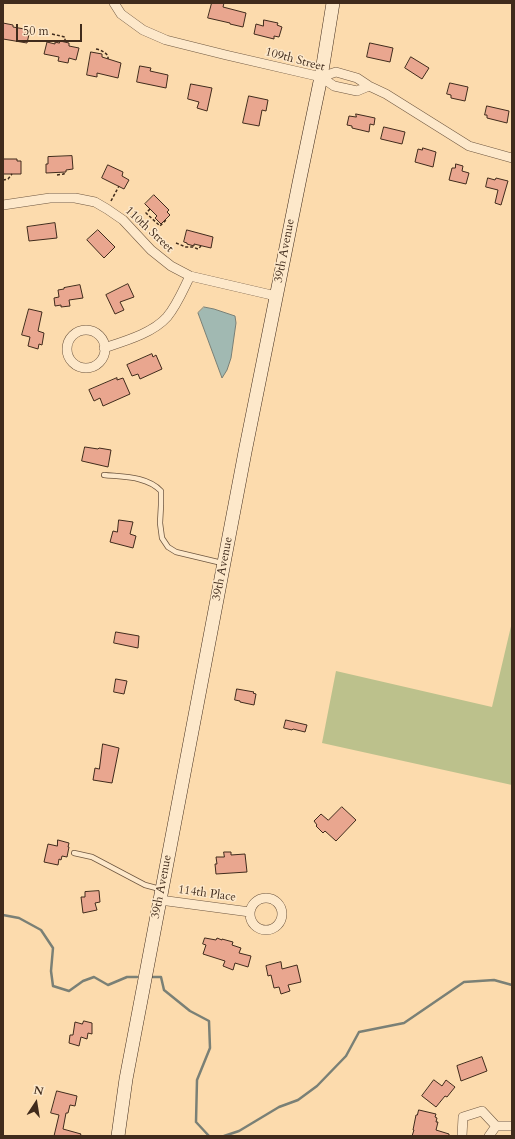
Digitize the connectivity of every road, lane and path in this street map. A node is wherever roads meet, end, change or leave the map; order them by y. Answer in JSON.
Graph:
{"nodes":[{"id":1,"x":114,"y":3,"type":"edge"},
{"id":2,"x":334,"y":3,"type":"edge"},
{"id":3,"x":52,"y":34,"type":"dead end"},
{"id":4,"x":65,"y":42,"type":"dead end"},
{"id":5,"x":96,"y":49,"type":"dead end"},
{"id":6,"x":108,"y":59,"type":"dead end"},
{"id":7,"x":321,"y":77,"type":"junction"},
{"id":8,"x":369,"y":86,"type":"junction"},
{"id":9,"x":512,"y":158,"type":"edge"},
{"id":10,"x":64,"y":172,"type":"dead end"},
{"id":11,"x":12,"y":174,"type":"dead end"},
{"id":12,"x":57,"y":175,"type":"dead end"},
{"id":13,"x":3,"y":180,"type":"edge"},
{"id":14,"x":119,"y":186,"type":"dead end"},
{"id":15,"x":3,"y":205,"type":"edge"},
{"id":16,"x":107,"y":209,"type":"junction"},
{"id":17,"x":150,"y":209,"type":"dead end"},
{"id":18,"x":166,"y":220,"type":"dead end"},
{"id":19,"x":176,"y":243,"type":"dead end"},
{"id":20,"x":201,"y":246,"type":"dead end"},
{"id":21,"x":190,"y":276,"type":"junction"},
{"id":22,"x":276,"y":296,"type":"junction"},
{"id":23,"x":104,"y":348,"type":"junction"},
{"id":24,"x":104,"y":475,"type":"dead end"},
{"id":25,"x":224,"y":563,"type":"junction"},
{"id":26,"x":74,"y":853,"type":"dead end"},
{"id":27,"x":161,"y":895,"type":"junction"},
{"id":28,"x":250,"y":912,"type":"dead end"},
{"id":29,"x":496,"y":1126,"type":"junction"},
{"id":30,"x":512,"y":1126,"type":"edge"},
{"id":31,"x":118,"y":1136,"type":"edge"},
{"id":32,"x":462,"y":1136,"type":"edge"},
{"id":33,"x":489,"y":1136,"type":"edge"}],
"edges":[{"from":1,"to":7,"type":"street","name":"109th Street"},
{"from":2,"to":7,"type":"main road","name":"39th Avenue"},
{"from":3,"to":4,"type":"path"},
{"from":5,"to":6,"type":"path"},
{"from":7,"to":8,"type":"street"},
{"from":7,"to":8,"type":"street","name":"109th Street"},
{"from":7,"to":22,"type":"main road","name":"39th Avenue"},
{"from":8,"to":9,"type":"street"},
{"from":10,"to":12,"type":"path"},
{"from":11,"to":13,"type":"path"},
{"from":14,"to":16,"type":"path"},
{"from":15,"to":16,"type":"street","name":"110th Street"},
{"from":16,"to":21,"type":"street","name":"110th Street"},
{"from":17,"to":18,"type":"path"},
{"from":19,"to":20,"type":"path"},
{"from":21,"to":22,"type":"street","name":"110th Street"},
{"from":21,"to":23,"type":"street"},
{"from":22,"to":25,"type":"main road","name":"39th Avenue"},
{"from":23,"to":23,"type":"street"},
{"from":24,"to":25,"type":"lane"},
{"from":25,"to":27,"type":"main road","name":"39th Avenue"},
{"from":26,"to":27,"type":"lane"},
{"from":27,"to":28,"type":"street","name":"114th Place"},
{"from":27,"to":31,"type":"main road","name":"39th Avenue"},
{"from":29,"to":30,"type":"street"},
{"from":29,"to":32,"type":"street"},
{"from":29,"to":33,"type":"street"}]}
